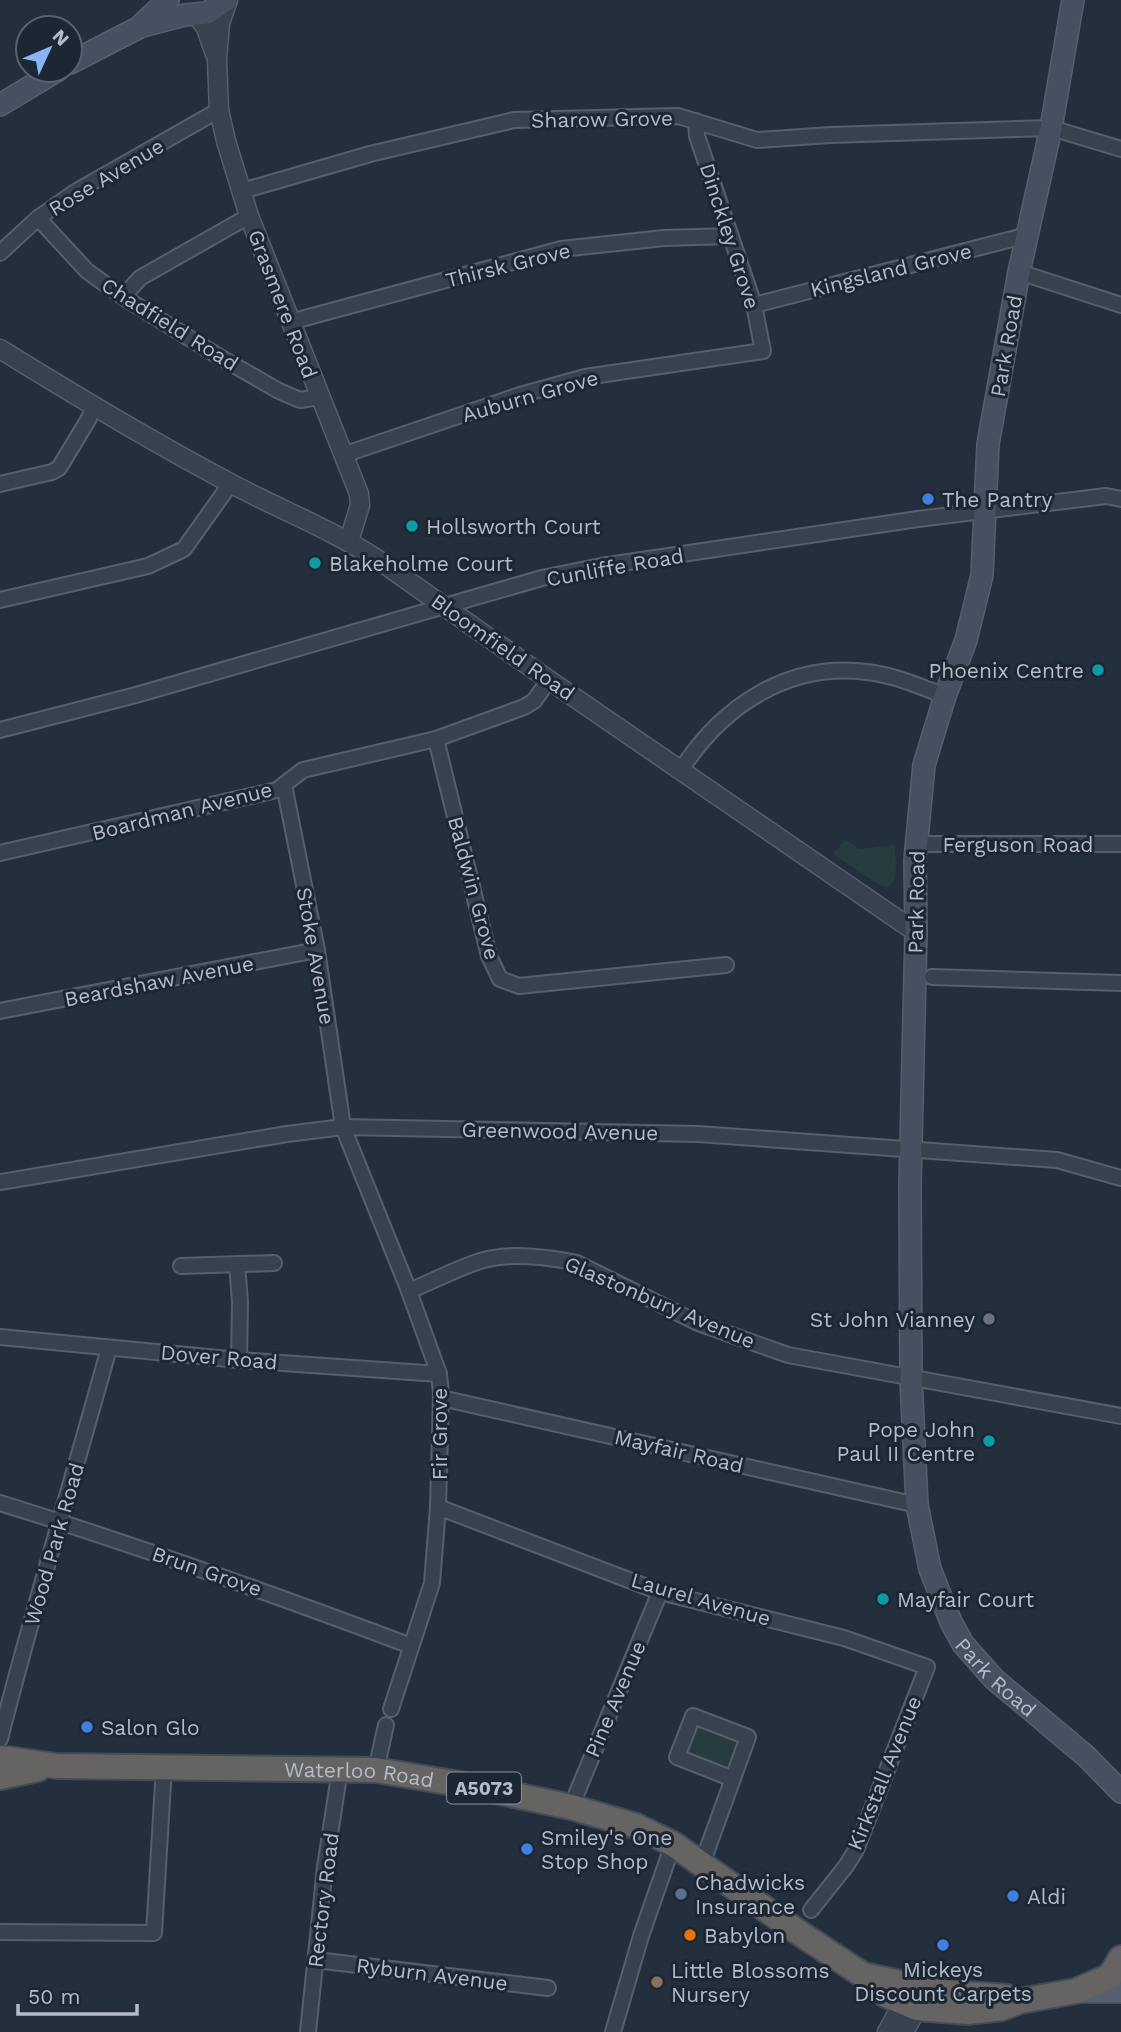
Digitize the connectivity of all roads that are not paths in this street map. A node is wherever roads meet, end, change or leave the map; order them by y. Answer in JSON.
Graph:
{"nodes":[{"id":1,"x":168,"y":0,"type":"edge"},
{"id":2,"x":227,"y":0,"type":"edge"},
{"id":3,"x":1073,"y":0,"type":"edge"},
{"id":4,"x":189,"y":9,"type":"edge"},
{"id":5,"x":138,"y":27,"type":"junction"},
{"id":6,"x":84,"y":56,"type":"edge"},
{"id":7,"x":217,"y":60,"type":"junction"},
{"id":8,"x":35,"y":84,"type":"edge"},
{"id":9,"x":0,"y":105,"type":"edge"},
{"id":10,"x":219,"y":110,"type":"junction"},
{"id":11,"x":696,"y":121,"type":"junction"},
{"id":12,"x":1051,"y":128,"type":"junction"},
{"id":13,"x":1121,"y":149,"type":"edge"},
{"id":14,"x":242,"y":191,"type":"junction"},
{"id":15,"x":249,"y":216,"type":"junction"},
{"id":16,"x":38,"y":218,"type":"junction"},
{"id":17,"x":1028,"y":235,"type":"junction"},
{"id":18,"x":731,"y":236,"type":"junction"},
{"id":19,"x":0,"y":253,"type":"edge"},
{"id":20,"x":1019,"y":272,"type":"junction"},
{"id":21,"x":123,"y":297,"type":"junction"},
{"id":22,"x":754,"y":305,"type":"junction"},
{"id":23,"x":1121,"y":306,"type":"edge"},
{"id":24,"x":290,"y":321,"type":"junction"},
{"id":25,"x":0,"y":349,"type":"edge"},
{"id":26,"x":763,"y":351,"type":"joint"},
{"id":27,"x":318,"y":397,"type":"junction"},
{"id":28,"x":94,"y":407,"type":"junction"},
{"id":29,"x":343,"y":455,"type":"junction"},
{"id":30,"x":231,"y":483,"type":"junction"},
{"id":31,"x":0,"y":484,"type":"edge"},
{"id":32,"x":1121,"y":499,"type":"edge"},
{"id":33,"x":985,"y":510,"type":"junction"},
{"id":34,"x":349,"y":541,"type":"junction"},
{"id":35,"x":0,"y":600,"type":"edge"},
{"id":36,"x":445,"y":606,"type":"junction"},
{"id":37,"x":549,"y":680,"type":"junction"},
{"id":38,"x":945,"y":696,"type":"junction"},
{"id":39,"x":0,"y":730,"type":"edge"},
{"id":40,"x":436,"y":739,"type":"junction"},
{"id":41,"x":681,"y":769,"type":"junction"},
{"id":42,"x":284,"y":785,"type":"junction"},
{"id":43,"x":916,"y":844,"type":"junction"},
{"id":44,"x":1121,"y":844,"type":"edge"},
{"id":45,"x":0,"y":853,"type":"edge"},
{"id":46,"x":916,"y":932,"type":"junction"},
{"id":47,"x":317,"y":950,"type":"junction"},
{"id":48,"x":726,"y":965,"type":"dead end"},
{"id":49,"x":932,"y":977,"type":"dead end"},
{"id":50,"x":1121,"y":983,"type":"edge"},
{"id":51,"x":0,"y":1012,"type":"edge"},
{"id":52,"x":343,"y":1127,"type":"junction"},
{"id":53,"x":911,"y":1149,"type":"junction"},
{"id":54,"x":1121,"y":1178,"type":"edge"},
{"id":55,"x":0,"y":1182,"type":"edge"},
{"id":56,"x":274,"y":1263,"type":"dead end"},
{"id":57,"x":237,"y":1264,"type":"junction"},
{"id":58,"x":181,"y":1266,"type":"dead end"},
{"id":59,"x":410,"y":1291,"type":"junction"},
{"id":60,"x":0,"y":1337,"type":"edge"},
{"id":61,"x":109,"y":1348,"type":"junction"},
{"id":62,"x":239,"y":1360,"type":"junction"},
{"id":63,"x":439,"y":1374,"type":"junction"},
{"id":64,"x":911,"y":1378,"type":"junction"},
{"id":65,"x":441,"y":1398,"type":"junction"},
{"id":66,"x":1121,"y":1416,"type":"edge"},
{"id":67,"x":0,"y":1503,"type":"edge"},
{"id":68,"x":917,"y":1505,"type":"junction"},
{"id":69,"x":438,"y":1507,"type":"junction"},
{"id":70,"x":61,"y":1522,"type":"junction"},
{"id":71,"x":660,"y":1592,"type":"junction"},
{"id":72,"x":411,"y":1646,"type":"junction"},
{"id":73,"x":927,"y":1667,"type":"joint"},
{"id":74,"x":391,"y":1709,"type":"dead end"},
{"id":75,"x":386,"y":1725,"type":"dead end"},
{"id":76,"x":0,"y":1740,"type":"edge"},
{"id":77,"x":1087,"y":1756,"type":"junction"},
{"id":78,"x":0,"y":1758,"type":"edge"},
{"id":79,"x":56,"y":1766,"type":"junction"},
{"id":80,"x":164,"y":1767,"type":"junction"},
{"id":81,"x":340,"y":1769,"type":"junction"},
{"id":82,"x":376,"y":1770,"type":"junction"},
{"id":83,"x":1121,"y":1775,"type":"edge"},
{"id":84,"x":0,"y":1777,"type":"edge"},
{"id":85,"x":733,"y":1779,"type":"junction"},
{"id":86,"x":1121,"y":1791,"type":"edge"},
{"id":87,"x":570,"y":1807,"type":"junction"},
{"id":88,"x":673,"y":1844,"type":"junction"},
{"id":89,"x":702,"y":1864,"type":"junction"},
{"id":90,"x":811,"y":1910,"type":"dead end"},
{"id":91,"x":0,"y":1932,"type":"edge"},
{"id":92,"x":316,"y":1960,"type":"junction"},
{"id":93,"x":1118,"y":1982,"type":"edge"},
{"id":94,"x":548,"y":1988,"type":"dead end"},
{"id":95,"x":915,"y":1997,"type":"junction"},
{"id":96,"x":308,"y":2032,"type":"edge"},
{"id":97,"x":613,"y":2032,"type":"edge"},
{"id":98,"x":887,"y":2032,"type":"edge"},
{"id":99,"x":904,"y":2032,"type":"edge"}],
"edges":[{"from":1,"to":5,"type":"main road"},
{"from":2,"to":4,"type":"main road"},
{"from":2,"to":7,"type":"street","name":"Grasmere Road"},
{"from":3,"to":12,"type":"main road","name":"Park Road"},
{"from":4,"to":5,"type":"main road"},
{"from":4,"to":7,"type":"street","name":"Grasmere Road"},
{"from":5,"to":6,"type":"main road"},
{"from":7,"to":10,"type":"street","name":"Grasmere Road"},
{"from":8,"to":9,"type":"main road"},
{"from":10,"to":14,"type":"street","name":"Grasmere Road"},
{"from":10,"to":16,"type":"street","name":"Rose Avenue"},
{"from":11,"to":12,"type":"street","name":"Sharow Grove"},
{"from":11,"to":14,"type":"street","name":"Sharow Grove"},
{"from":11,"to":18,"type":"street","name":"Dinckley Grove"},
{"from":12,"to":13,"type":"street","name":"Sharow Grove"},
{"from":12,"to":17,"type":"main road","name":"Park Road"},
{"from":14,"to":15,"type":"street","name":"Grasmere Road"},
{"from":15,"to":21,"type":"street"},
{"from":15,"to":24,"type":"street","name":"Grasmere Road"},
{"from":16,"to":19,"type":"street","name":"Rose Avenue"},
{"from":16,"to":21,"type":"street","name":"Chadfield Road"},
{"from":17,"to":20,"type":"main road","name":"Park Road"},
{"from":17,"to":22,"type":"street","name":"Kingsland Grove"},
{"from":18,"to":22,"type":"street","name":"Dinckley Grove"},
{"from":18,"to":24,"type":"street","name":"Thirsk Grove"},
{"from":20,"to":23,"type":"street"},
{"from":20,"to":33,"type":"main road","name":"Park Road"},
{"from":21,"to":27,"type":"street","name":"Chadfield Road"},
{"from":22,"to":26,"type":"street","name":"Dinckley Grove"},
{"from":24,"to":27,"type":"street","name":"Grasmere Road"},
{"from":25,"to":28,"type":"street","name":"Bloomfield Road"},
{"from":26,"to":29,"type":"street","name":"Auburn Grove"},
{"from":27,"to":29,"type":"street","name":"Grasmere Road"},
{"from":28,"to":30,"type":"street","name":"Bloomfield Road"},
{"from":28,"to":31,"type":"street"},
{"from":29,"to":34,"type":"street","name":"Grasmere Road"},
{"from":30,"to":34,"type":"street","name":"Bloomfield Road"},
{"from":30,"to":35,"type":"street"},
{"from":32,"to":33,"type":"street","name":"Cunliffe Road"},
{"from":33,"to":36,"type":"street","name":"Cunliffe Road"},
{"from":33,"to":38,"type":"main road","name":"Park Road"},
{"from":34,"to":36,"type":"street","name":"Bloomfield Road"},
{"from":36,"to":37,"type":"street","name":"Bloomfield Road"},
{"from":36,"to":39,"type":"street","name":"Cunliffe Road"},
{"from":37,"to":40,"type":"street","name":"Boardman Avenue"},
{"from":37,"to":41,"type":"street","name":"Bloomfield Road"},
{"from":38,"to":41,"type":"street"},
{"from":38,"to":43,"type":"main road","name":"Park Road"},
{"from":40,"to":42,"type":"street","name":"Boardman Avenue"},
{"from":40,"to":48,"type":"street","name":"Baldwin Grove"},
{"from":41,"to":46,"type":"street","name":"Bloomfield Road"},
{"from":42,"to":45,"type":"street","name":"Boardman Avenue"},
{"from":42,"to":47,"type":"street","name":"Stoke Avenue"},
{"from":43,"to":44,"type":"street","name":"Ferguson Road"},
{"from":43,"to":46,"type":"main road","name":"Park Road"},
{"from":46,"to":53,"type":"main road","name":"Park Road"},
{"from":47,"to":51,"type":"street","name":"Beardshaw Avenue"},
{"from":47,"to":52,"type":"street","name":"Stoke Avenue"},
{"from":49,"to":50,"type":"street"},
{"from":52,"to":53,"type":"street","name":"Greenwood Avenue"},
{"from":52,"to":55,"type":"street","name":"Greenwood Avenue"},
{"from":52,"to":59,"type":"street","name":"Fir Grove"},
{"from":53,"to":54,"type":"street","name":"Greenwood Avenue"},
{"from":53,"to":64,"type":"main road","name":"Park Road"},
{"from":56,"to":57,"type":"street"},
{"from":57,"to":58,"type":"street"},
{"from":57,"to":62,"type":"street"},
{"from":59,"to":63,"type":"street","name":"Fir Grove"},
{"from":59,"to":64,"type":"street","name":"Glastonbury Avenue"},
{"from":60,"to":61,"type":"street","name":"Dover Road"},
{"from":61,"to":62,"type":"street","name":"Dover Road"},
{"from":61,"to":70,"type":"street","name":"Wood Park Road"},
{"from":62,"to":63,"type":"street","name":"Dover Road"},
{"from":63,"to":65,"type":"street","name":"Fir Grove"},
{"from":64,"to":66,"type":"street","name":"Glastonbury Avenue"},
{"from":64,"to":68,"type":"main road","name":"Park Road"},
{"from":65,"to":68,"type":"street","name":"Mayfair Road"},
{"from":65,"to":69,"type":"street","name":"Fir Grove"},
{"from":67,"to":70,"type":"street","name":"Brun Grove"},
{"from":68,"to":77,"type":"main road","name":"Park Road"},
{"from":69,"to":71,"type":"street","name":"Laurel Avenue"},
{"from":69,"to":72,"type":"street","name":"Fir Grove"},
{"from":70,"to":72,"type":"street","name":"Brun Grove"},
{"from":70,"to":76,"type":"street","name":"Wood Park Road"},
{"from":71,"to":73,"type":"street","name":"Laurel Avenue"},
{"from":71,"to":87,"type":"street","name":"Pine Avenue"},
{"from":72,"to":74,"type":"street","name":"Fir Grove"},
{"from":73,"to":90,"type":"street","name":"Kirkstall Avenue"},
{"from":75,"to":82,"type":"street"},
{"from":77,"to":83,"type":"main road","name":"Park Road"},
{"from":77,"to":86,"type":"main road","name":"Park Road"},
{"from":78,"to":79,"type":"highway","name":"Waterloo Road"},
{"from":79,"to":80,"type":"highway","name":"Waterloo Road","number":"A5073"},
{"from":79,"to":84,"type":"highway","name":"Waterloo Road","number":"A5073"},
{"from":80,"to":81,"type":"highway","name":"Waterloo Road","number":"A5073"},
{"from":80,"to":91,"type":"street"},
{"from":81,"to":82,"type":"highway","name":"Waterloo Road","number":"A5073"},
{"from":81,"to":92,"type":"street","name":"Rectory Road"},
{"from":82,"to":87,"type":"highway","name":"Waterloo Road","number":"A5073"},
{"from":85,"to":85,"type":"street"},
{"from":85,"to":89,"type":"street"},
{"from":87,"to":88,"type":"highway","name":"Waterloo Road","number":"A5073"},
{"from":88,"to":89,"type":"highway","name":"Waterloo Road","number":"A5073"},
{"from":88,"to":97,"type":"street"},
{"from":89,"to":95,"type":"highway","name":"Waterloo Road","number":"A5073"},
{"from":92,"to":94,"type":"street","name":"Ryburn Avenue"},
{"from":92,"to":96,"type":"street","name":"Rectory Road"},
{"from":93,"to":95,"type":"highway","name":"Waterloo Road","number":"A5073"},
{"from":95,"to":98,"type":"street"},
{"from":95,"to":99,"type":"street"}]}
